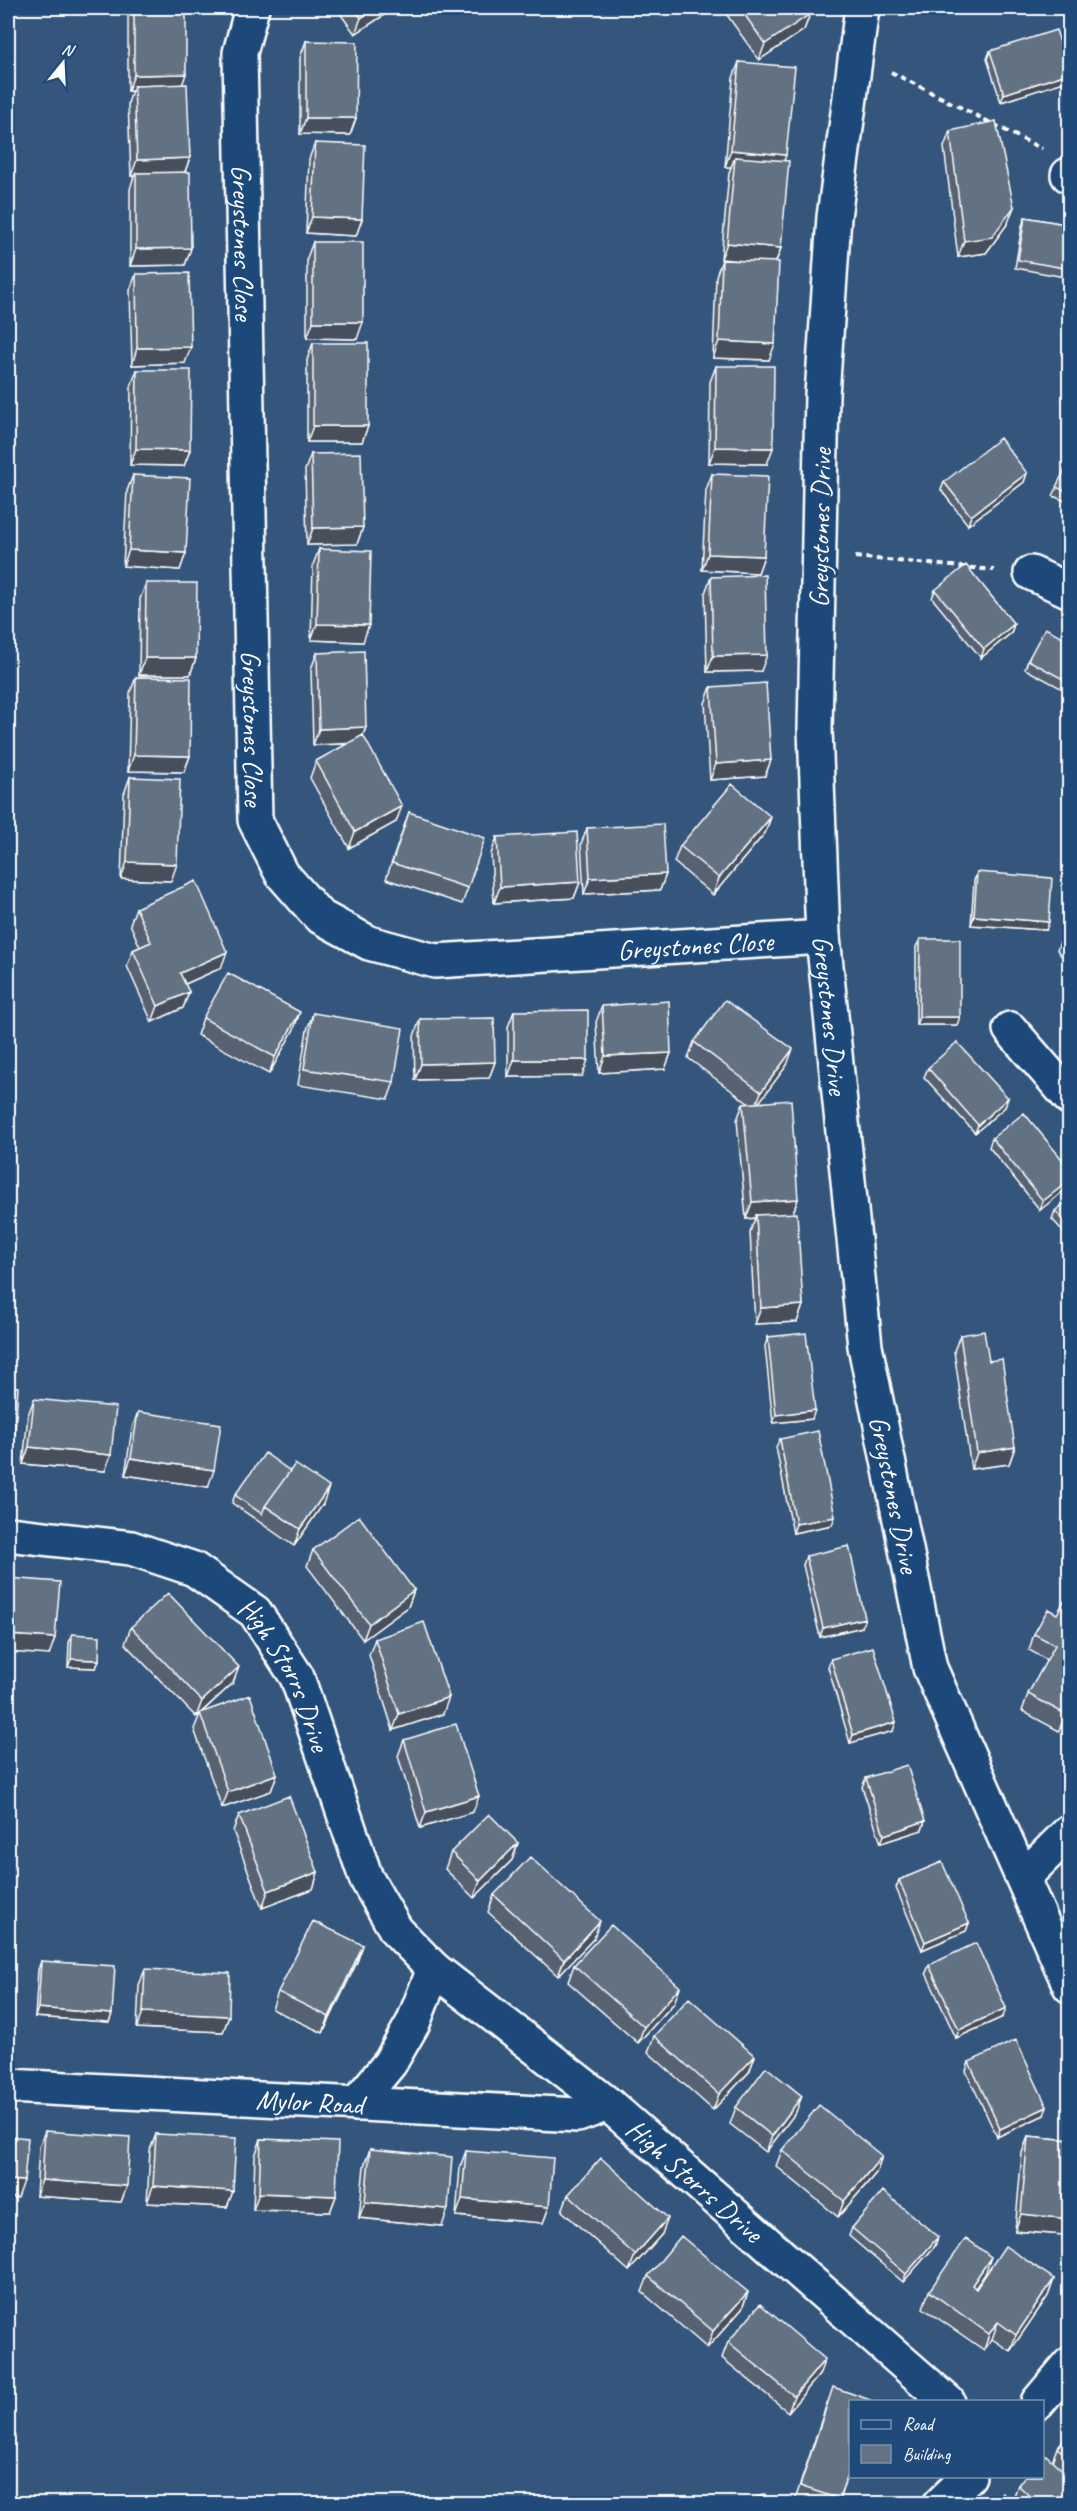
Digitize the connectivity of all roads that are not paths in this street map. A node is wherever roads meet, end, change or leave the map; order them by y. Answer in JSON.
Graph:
{"nodes":[{"id":1,"x":252,"y":8,"type":"edge"},
{"id":2,"x":862,"y":8,"type":"edge"},
{"id":3,"x":1031,"y":573,"type":"road end"},
{"id":4,"x":1070,"y":591,"type":"edge"},
{"id":5,"x":823,"y":937,"type":"junction"},
{"id":6,"x":1010,"y":1029,"type":"dead end"},
{"id":7,"x":1070,"y":1098,"type":"edge"},
{"id":8,"x":8,"y":1534,"type":"edge"},
{"id":9,"x":1070,"y":1831,"type":"edge"},
{"id":10,"x":1023,"y":1878,"type":"junction"},
{"id":11,"x":434,"y":1969,"type":"junction"},
{"id":12,"x":1070,"y":1986,"type":"edge"},
{"id":13,"x":8,"y":2086,"type":"edge"},
{"id":14,"x":356,"y":2104,"type":"junction"},
{"id":15,"x":608,"y":2104,"type":"junction"},
{"id":16,"x":1070,"y":2364,"type":"edge"},
{"id":17,"x":946,"y":2400,"type":"edge"},
{"id":18,"x":1040,"y":2400,"type":"edge"},
{"id":19,"x":967,"y":2478,"type":"edge"},
{"id":20,"x":940,"y":2504,"type":"edge"}],
"edges":[{"from":1,"to":5,"type":"street","name":"Greystones Close"},
{"from":2,"to":5,"type":"street","name":"Greystones Drive"},
{"from":3,"to":4,"type":"street"},
{"from":5,"to":10,"type":"street","name":"Greystones Drive"},
{"from":6,"to":7,"type":"street"},
{"from":8,"to":11,"type":"street","name":"High Storrs Drive"},
{"from":9,"to":10,"type":"street"},
{"from":10,"to":12,"type":"street","name":"Greystones Drive"},
{"from":11,"to":14,"type":"street"},
{"from":11,"to":15,"type":"street","name":"High Storrs Drive"},
{"from":13,"to":14,"type":"street","name":"Mylor Road"},
{"from":14,"to":15,"type":"street","name":"Mylor Road"},
{"from":15,"to":17,"type":"street","name":"High Storrs Drive"},
{"from":16,"to":18,"type":"street"},
{"from":19,"to":20,"type":"street"}]}
